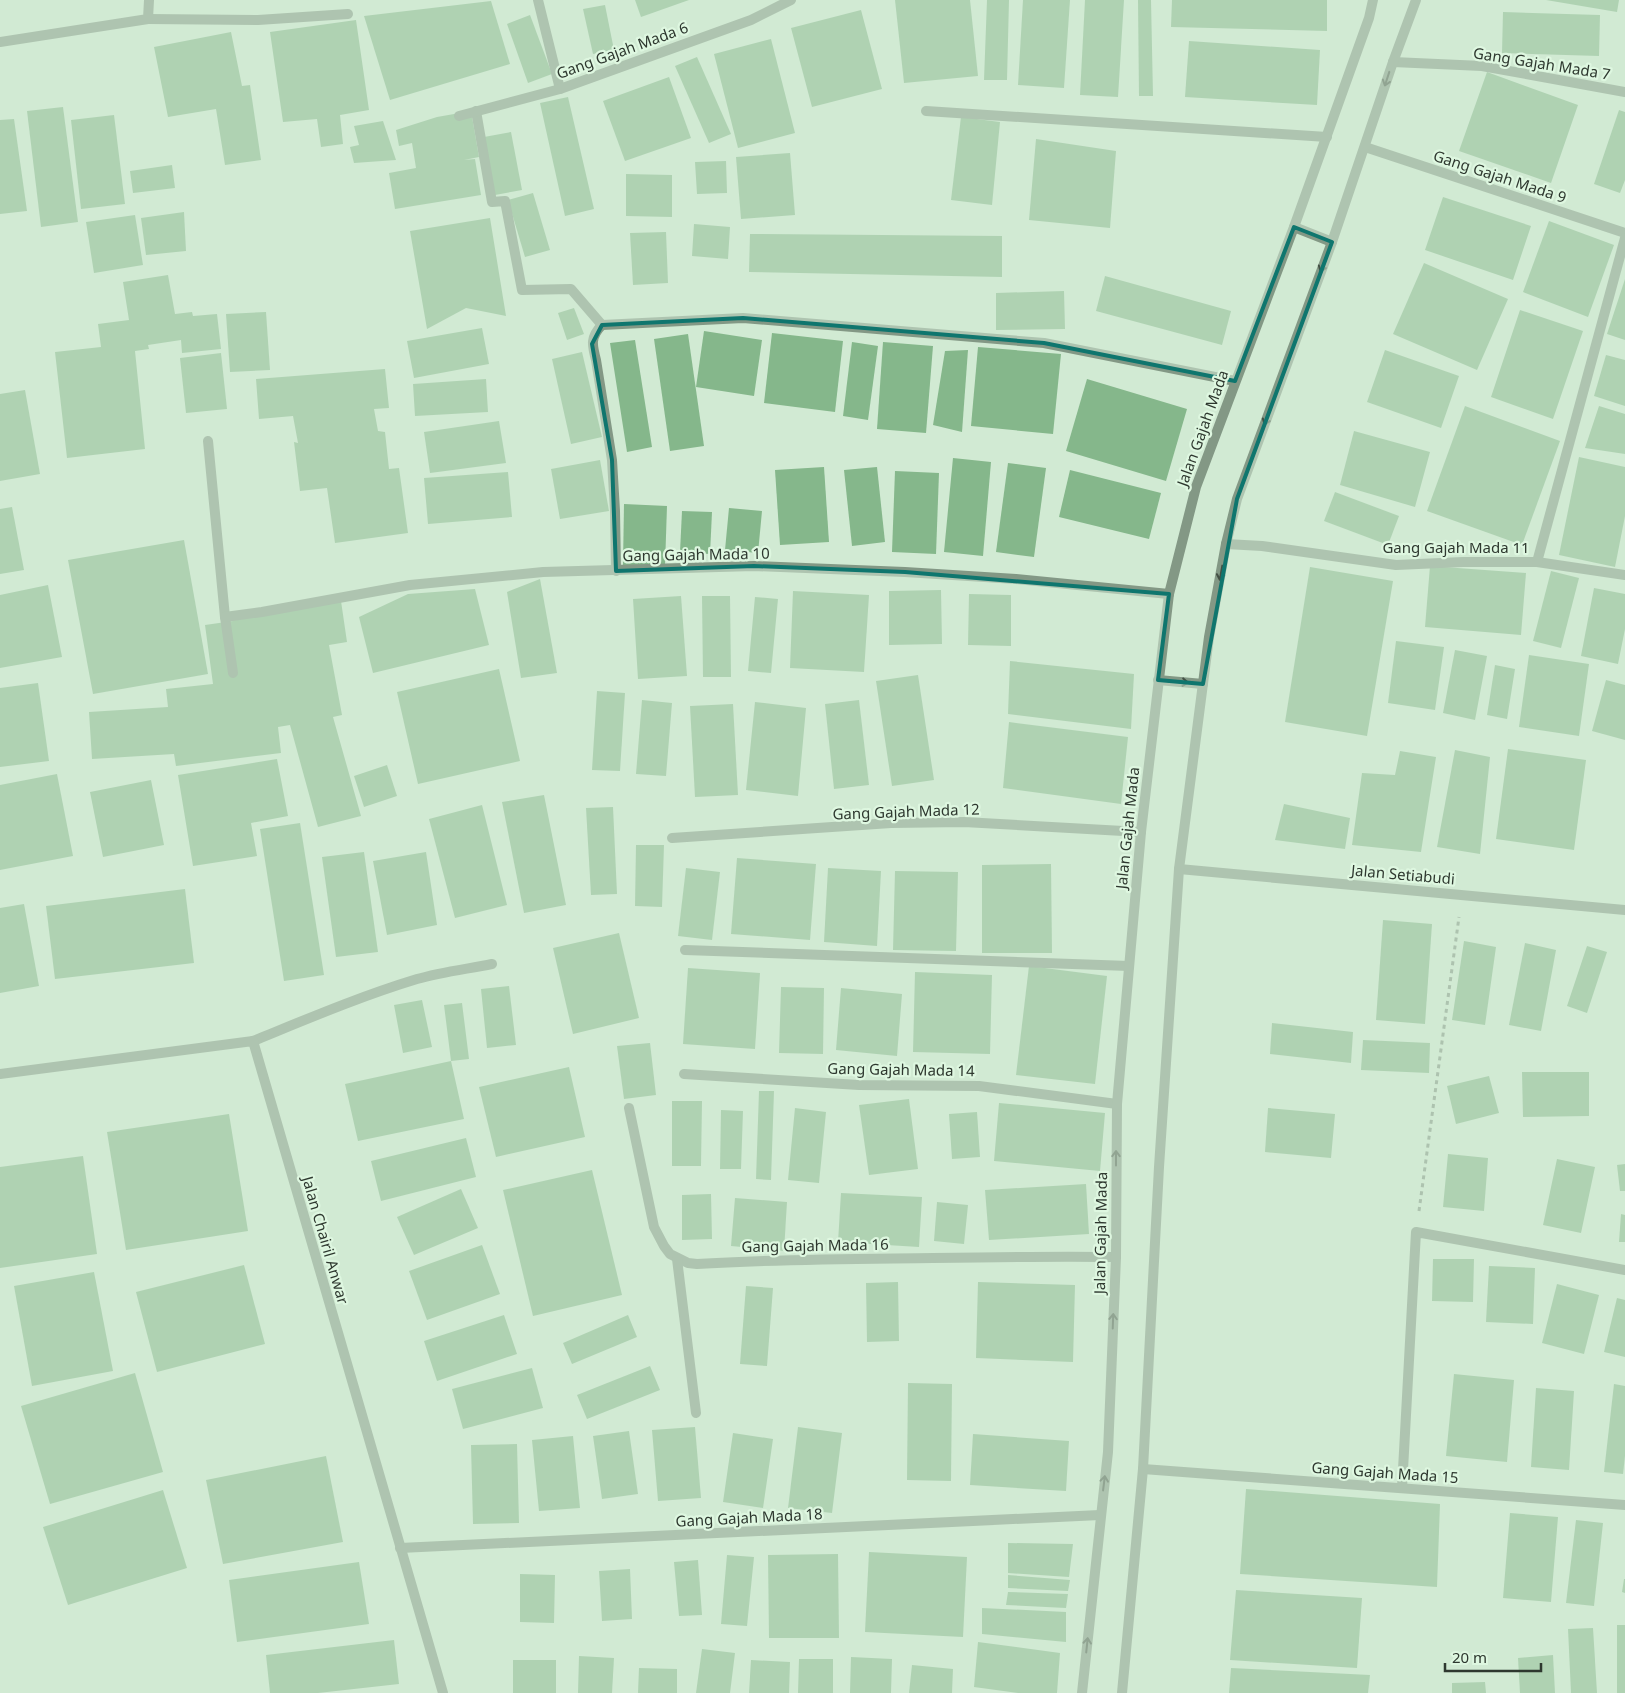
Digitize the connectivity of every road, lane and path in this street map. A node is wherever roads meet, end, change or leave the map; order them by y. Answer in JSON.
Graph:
{"nodes":[{"id":1,"x":149,"y":0,"type":"edge"},
{"id":2,"x":538,"y":0,"type":"edge"},
{"id":3,"x":790,"y":0,"type":"edge"},
{"id":4,"x":1373,"y":0,"type":"edge"},
{"id":5,"x":1416,"y":0,"type":"edge"},
{"id":6,"x":348,"y":14,"type":"dead end"},
{"id":7,"x":148,"y":19,"type":"junction"},
{"id":8,"x":0,"y":42,"type":"edge"},
{"id":9,"x":1393,"y":62,"type":"junction"},
{"id":10,"x":560,"y":89,"type":"junction"},
{"id":11,"x":1625,"y":92,"type":"edge"},
{"id":12,"x":476,"y":111,"type":"junction"},
{"id":13,"x":926,"y":111,"type":"dead end"},
{"id":14,"x":459,"y":116,"type":"dead end"},
{"id":15,"x":1327,"y":137,"type":"junction"},
{"id":16,"x":1365,"y":147,"type":"junction"},
{"id":17,"x":1294,"y":227,"type":"junction"},
{"id":18,"x":1625,"y":233,"type":"edge"},
{"id":19,"x":1625,"y":238,"type":"edge"},
{"id":20,"x":1332,"y":242,"type":"junction"},
{"id":21,"x":602,"y":325,"type":"junction"},
{"id":22,"x":1235,"y":381,"type":"junction"},
{"id":23,"x":208,"y":441,"type":"dead end"},
{"id":24,"x":1226,"y":544,"type":"junction"},
{"id":25,"x":1537,"y":562,"type":"junction"},
{"id":26,"x":616,"y":571,"type":"junction"},
{"id":27,"x":1625,"y":575,"type":"edge"},
{"id":28,"x":1169,"y":594,"type":"junction"},
{"id":29,"x":225,"y":617,"type":"junction"},
{"id":30,"x":233,"y":673,"type":"dead end"},
{"id":31,"x":1158,"y":680,"type":"junction"},
{"id":32,"x":1203,"y":684,"type":"junction"},
{"id":33,"x":1141,"y":832,"type":"junction"},
{"id":34,"x":672,"y":838,"type":"dead end"},
{"id":35,"x":1179,"y":869,"type":"junction"},
{"id":36,"x":1462,"y":894,"type":"junction"},
{"id":37,"x":1625,"y":910,"type":"edge"},
{"id":38,"x":685,"y":950,"type":"dead end"},
{"id":39,"x":492,"y":964,"type":"dead end"},
{"id":40,"x":1129,"y":966,"type":"junction"},
{"id":41,"x":253,"y":1041,"type":"junction"},
{"id":42,"x":0,"y":1074,"type":"edge"},
{"id":43,"x":684,"y":1074,"type":"dead end"},
{"id":44,"x":1116,"y":1104,"type":"junction"},
{"id":45,"x":629,"y":1108,"type":"dead end"},
{"id":46,"x":1416,"y":1232,"type":"junction"},
{"id":47,"x":1116,"y":1256,"type":"junction"},
{"id":48,"x":677,"y":1259,"type":"junction"},
{"id":49,"x":1625,"y":1270,"type":"edge"},
{"id":50,"x":696,"y":1413,"type":"dead end"},
{"id":51,"x":1143,"y":1469,"type":"junction"},
{"id":52,"x":1402,"y":1488,"type":"junction"},
{"id":53,"x":1625,"y":1505,"type":"edge"},
{"id":54,"x":1100,"y":1515,"type":"junction"},
{"id":55,"x":400,"y":1548,"type":"junction"},
{"id":56,"x":443,"y":1693,"type":"edge"},
{"id":57,"x":1082,"y":1693,"type":"edge"},
{"id":58,"x":1122,"y":1693,"type":"edge"}],
"edges":[{"from":1,"to":7,"type":"street"},
{"from":2,"to":10,"type":"street"},
{"from":3,"to":10,"type":"street","name":"Gang Gajah Mada 6"},
{"from":4,"to":15,"type":"street","name":"Jalan Gajah Mada"},
{"from":5,"to":9,"type":"street"},
{"from":6,"to":7,"type":"street"},
{"from":7,"to":8,"type":"street"},
{"from":9,"to":11,"type":"street","name":"Gang Gajah Mada 7"},
{"from":9,"to":16,"type":"street","one_way":true},
{"from":10,"to":12,"type":"street","name":"Gang Gajah Mada 6"},
{"from":12,"to":14,"type":"street","name":"Gang Gajah Mada 6"},
{"from":12,"to":21,"type":"street"},
{"from":13,"to":15,"type":"street"},
{"from":15,"to":17,"type":"street","name":"Jalan Gajah Mada"},
{"from":16,"to":18,"type":"street","name":"Gang Gajah Mada 9"},
{"from":16,"to":20,"type":"street"},
{"from":17,"to":20,"type":"street"},
{"from":17,"to":22,"type":"street","name":"Jalan Gajah Mada"},
{"from":19,"to":25,"type":"street"},
{"from":20,"to":24,"type":"street","one_way":true},
{"from":21,"to":22,"type":"street"},
{"from":21,"to":26,"type":"street"},
{"from":22,"to":28,"type":"street","name":"Jalan Gajah Mada"},
{"from":23,"to":29,"type":"street"},
{"from":24,"to":25,"type":"street","name":"Gang Gajah Mada 11"},
{"from":24,"to":32,"type":"street","one_way":true},
{"from":25,"to":27,"type":"street","name":"Gang Gajah Mada 11"},
{"from":26,"to":28,"type":"street","name":"Gang Gajah Mada 10"},
{"from":26,"to":29,"type":"street","name":"Gang Gajah Mada 10"},
{"from":28,"to":31,"type":"street","name":"Jalan Gajah Mada"},
{"from":29,"to":30,"type":"street"},
{"from":31,"to":32,"type":"street","one_way":true},
{"from":31,"to":33,"type":"street","name":"Jalan Gajah Mada"},
{"from":32,"to":35,"type":"street"},
{"from":33,"to":34,"type":"street","name":"Gang Gajah Mada 12"},
{"from":33,"to":40,"type":"street","name":"Jalan Gajah Mada"},
{"from":35,"to":36,"type":"street","name":"Jalan Setiabudi"},
{"from":35,"to":51,"type":"street"},
{"from":36,"to":37,"type":"street","name":"Jalan Setiabudi"},
{"from":36,"to":46,"type":"path"},
{"from":38,"to":40,"type":"street"},
{"from":39,"to":41,"type":"street"},
{"from":40,"to":44,"type":"street","name":"Jalan Gajah Mada"},
{"from":41,"to":42,"type":"street"},
{"from":41,"to":55,"type":"street","name":"Jalan Chairil Anwar"},
{"from":43,"to":44,"type":"street","name":"Gang Gajah Mada 14"},
{"from":47,"to":44,"type":"street","name":"Jalan Gajah Mada","one_way":true},
{"from":45,"to":48,"type":"street"},
{"from":46,"to":49,"type":"street"},
{"from":46,"to":52,"type":"street"},
{"from":47,"to":48,"type":"street","name":"Gang Gajah Mada 16"},
{"from":54,"to":47,"type":"street","name":"Jalan Gajah Mada","one_way":true},
{"from":48,"to":50,"type":"street"},
{"from":51,"to":52,"type":"street","name":"Gang Gajah Mada 15"},
{"from":51,"to":58,"type":"street"},
{"from":52,"to":53,"type":"street","name":"Gang Gajah Mada 15"},
{"from":54,"to":55,"type":"street","name":"Gang Gajah Mada 18"},
{"from":57,"to":54,"type":"street","name":"Jalan Gajah Mada","one_way":true},
{"from":55,"to":56,"type":"street","name":"Jalan Chairil Anwar"}]}
